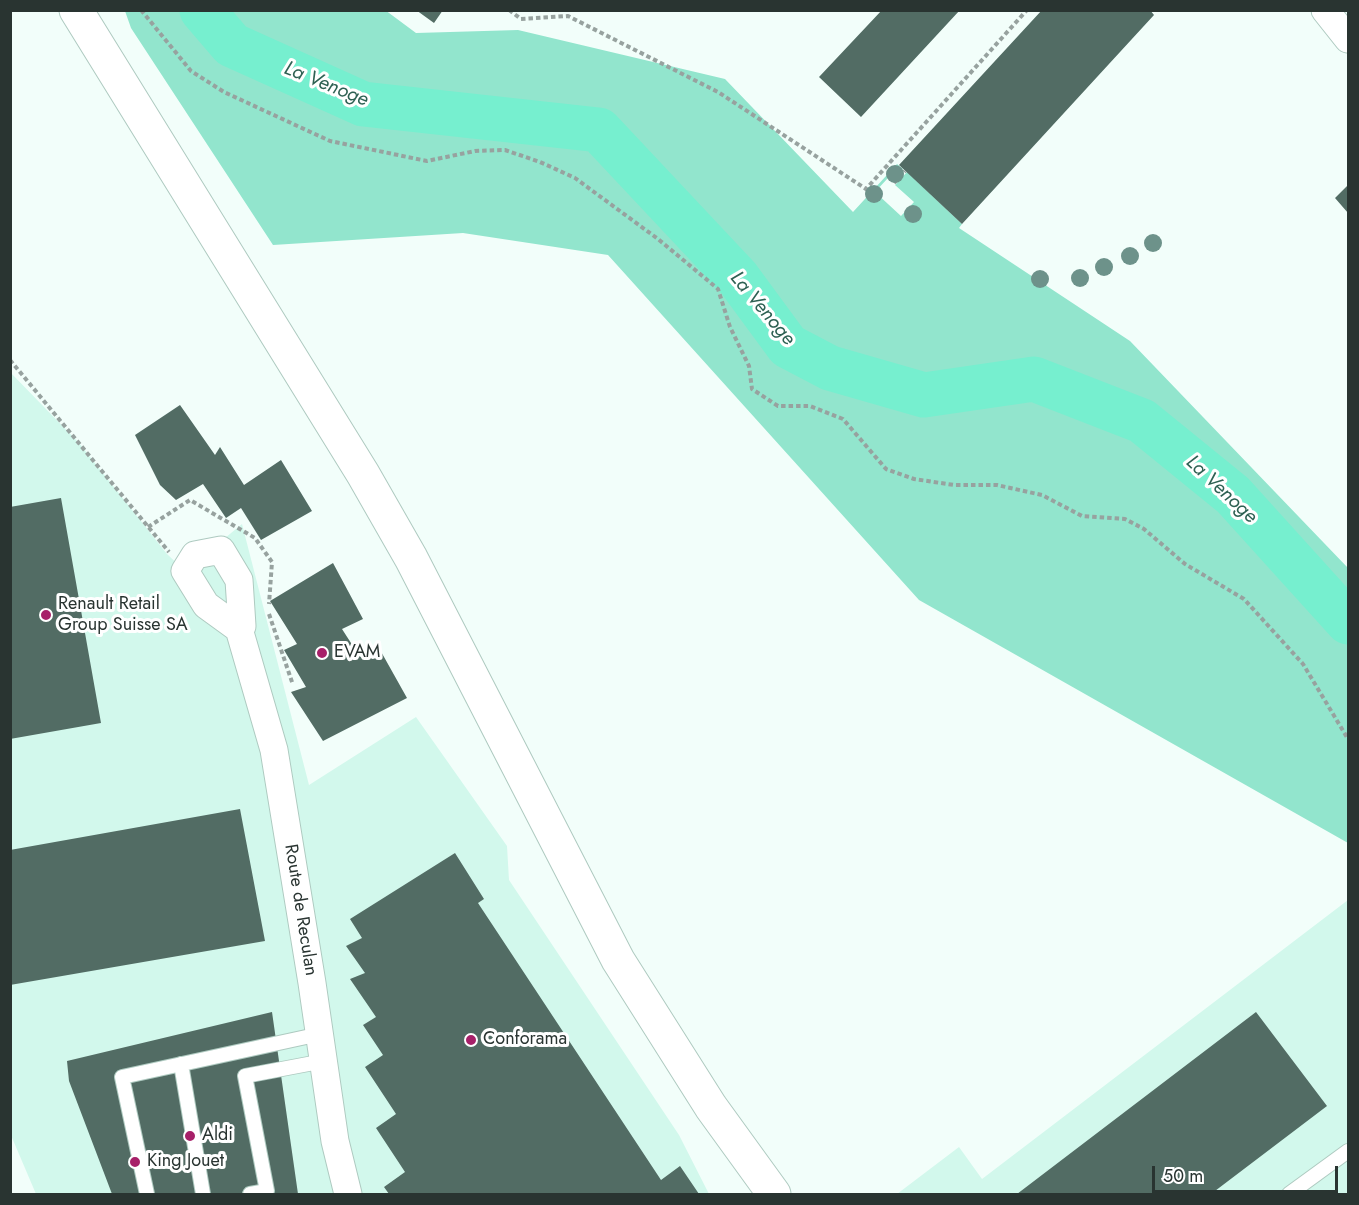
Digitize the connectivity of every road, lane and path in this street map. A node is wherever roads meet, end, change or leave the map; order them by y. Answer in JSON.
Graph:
{"nodes":[{"id":1,"x":75,"y":10,"type":"edge"},
{"id":2,"x":141,"y":10,"type":"edge"},
{"id":3,"x":509,"y":10,"type":"edge"},
{"id":4,"x":1027,"y":10,"type":"edge"},
{"id":5,"x":1325,"y":10,"type":"edge"},
{"id":6,"x":1348,"y":39,"type":"edge"},
{"id":7,"x":905,"y":171,"type":"dead end"},
{"id":8,"x":894,"y":183,"type":"dead end"},
{"id":9,"x":10,"y":360,"type":"edge"},
{"id":10,"x":185,"y":571,"type":"junction"},
{"id":11,"x":239,"y":629,"type":"junction"},
{"id":12,"x":1348,"y":739,"type":"edge"},
{"id":13,"x":320,"y":1034,"type":"junction"},
{"id":14,"x":324,"y":1061,"type":"junction"},
{"id":15,"x":181,"y":1064,"type":"junction"},
{"id":16,"x":1348,"y":1152,"type":"edge"},
{"id":17,"x":147,"y":1194,"type":"edge"},
{"id":18,"x":203,"y":1194,"type":"edge"},
{"id":19,"x":250,"y":1194,"type":"edge"},
{"id":20,"x":348,"y":1194,"type":"edge"},
{"id":21,"x":774,"y":1194,"type":"edge"},
{"id":22,"x":1289,"y":1194,"type":"edge"}],
"edges":[{"from":1,"to":21,"type":"main road"},
{"from":2,"to":12,"type":"path"},
{"from":3,"to":4,"type":"path"},
{"from":5,"to":6,"type":"street"},
{"from":7,"to":8,"type":"path"},
{"from":9,"to":10,"type":"path"},
{"from":10,"to":11,"type":"street"},
{"from":10,"to":11,"type":"street","name":"Route de Reculan"},
{"from":11,"to":13,"type":"street","name":"Route de Reculan"},
{"from":13,"to":14,"type":"street","name":"Route de Reculan"},
{"from":13,"to":15,"type":"lane"},
{"from":14,"to":19,"type":"lane"},
{"from":14,"to":20,"type":"street","name":"Route de Reculan"},
{"from":15,"to":17,"type":"lane"},
{"from":15,"to":18,"type":"lane"},
{"from":16,"to":22,"type":"lane"}]}
